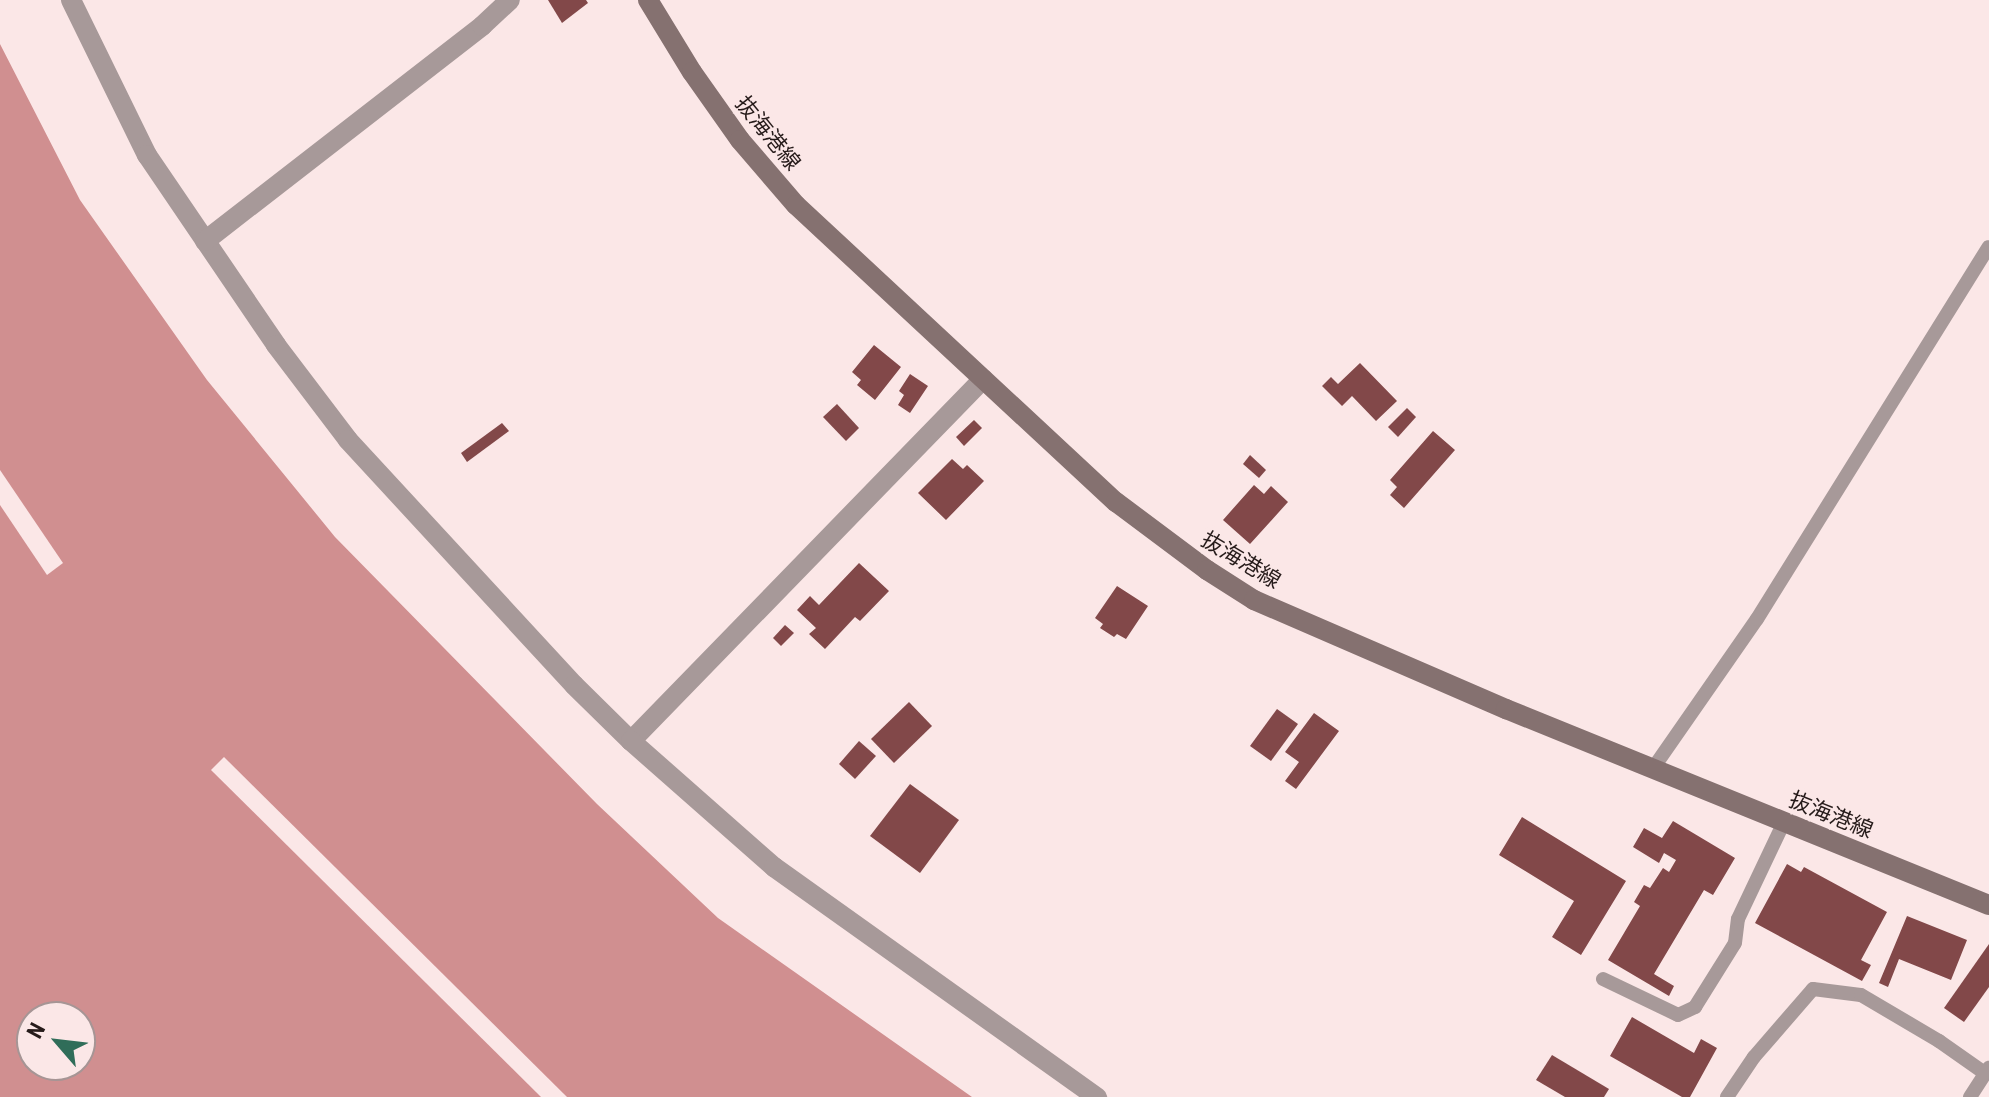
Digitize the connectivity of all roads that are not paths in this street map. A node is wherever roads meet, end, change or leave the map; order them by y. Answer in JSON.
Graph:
{"nodes":[{"id":1,"x":71,"y":0,"type":"edge"},
{"id":2,"x":510,"y":0,"type":"edge"},
{"id":3,"x":648,"y":0,"type":"edge"},
{"id":4,"x":205,"y":241,"type":"junction"},
{"id":5,"x":1989,"y":247,"type":"edge"},
{"id":6,"x":983,"y":379,"type":"junction"},
{"id":7,"x":631,"y":741,"type":"junction"},
{"id":8,"x":1654,"y":767,"type":"junction"},
{"id":9,"x":1784,"y":822,"type":"junction"},
{"id":10,"x":1989,"y":905,"type":"edge"},
{"id":11,"x":1603,"y":979,"type":"dead end"},
{"id":12,"x":1987,"y":1071,"type":"edge"},
{"id":13,"x":1097,"y":1097,"type":"edge"},
{"id":14,"x":1727,"y":1097,"type":"edge"},
{"id":15,"x":1970,"y":1097,"type":"edge"}],
"edges":[{"from":1,"to":4,"type":"street"},
{"from":2,"to":4,"type":"street"},
{"from":3,"to":6,"type":"main road","name":"抜海港線"},
{"from":4,"to":7,"type":"street"},
{"from":5,"to":8,"type":"lane"},
{"from":6,"to":7,"type":"street"},
{"from":6,"to":8,"type":"main road","name":"抜海港線"},
{"from":7,"to":13,"type":"street"},
{"from":8,"to":9,"type":"main road","name":"抜海港線"},
{"from":9,"to":10,"type":"main road","name":"抜海港線"},
{"from":9,"to":11,"type":"lane"},
{"from":12,"to":14,"type":"lane"},
{"from":12,"to":15,"type":"lane"}]}
